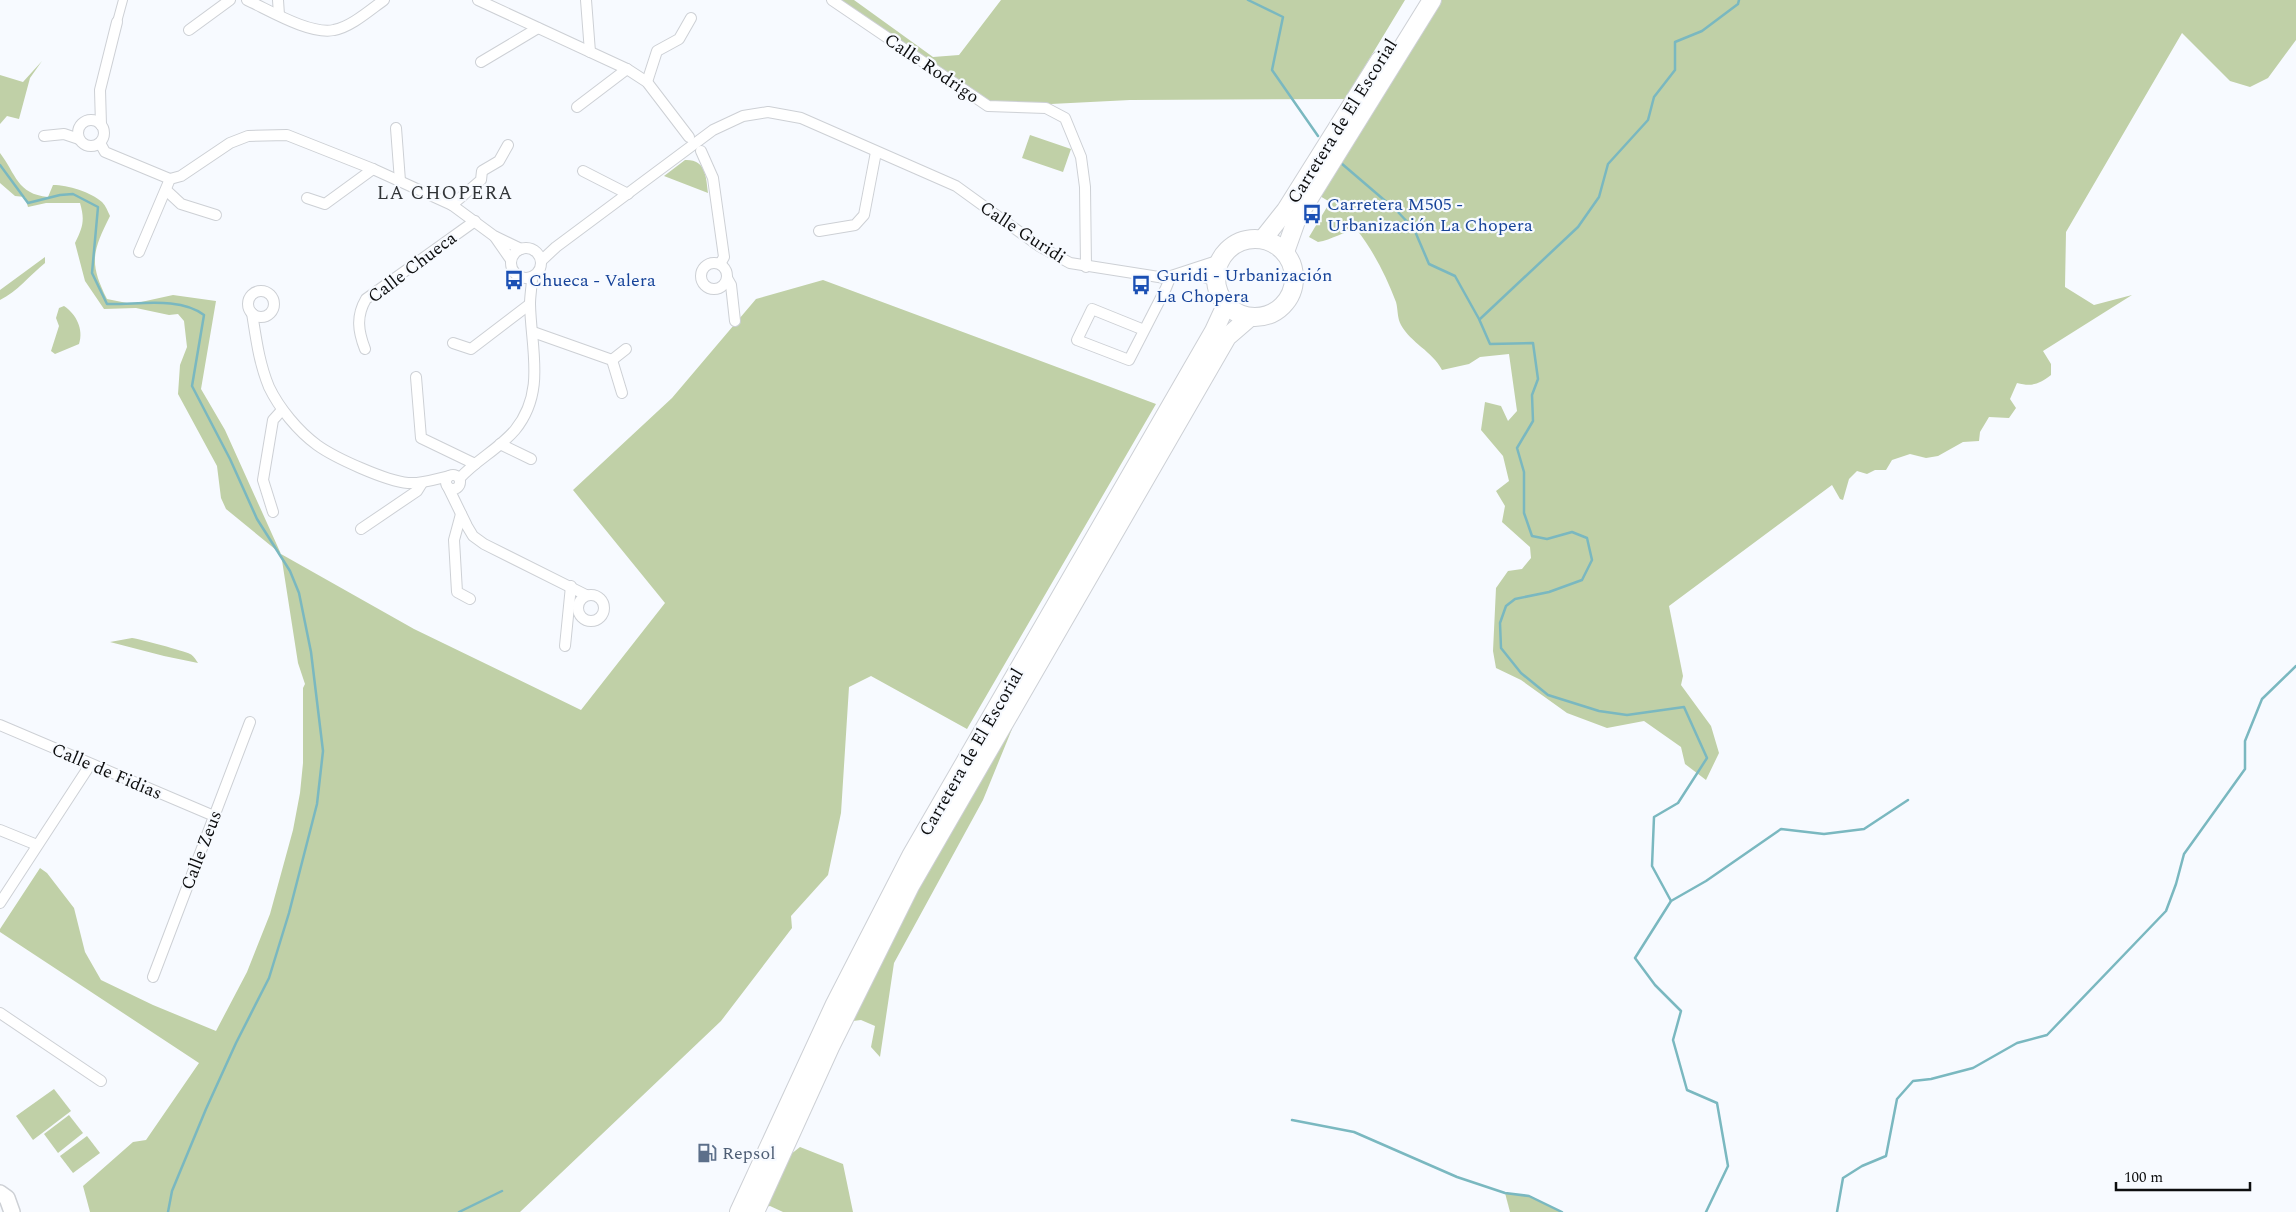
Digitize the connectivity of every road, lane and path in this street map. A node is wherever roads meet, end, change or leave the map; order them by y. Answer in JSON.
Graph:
{"nodes":[{"id":1,"x":123,"y":0,"type":"edge"},
{"id":2,"x":230,"y":0,"type":"edge"},
{"id":3,"x":247,"y":0,"type":"edge"},
{"id":4,"x":278,"y":0,"type":"edge"},
{"id":5,"x":384,"y":0,"type":"edge"},
{"id":6,"x":478,"y":0,"type":"edge"},
{"id":7,"x":586,"y":0,"type":"edge"},
{"id":8,"x":832,"y":0,"type":"edge"},
{"id":9,"x":1419,"y":0,"type":"edge"},
{"id":10,"x":1432,"y":0,"type":"edge"},
{"id":11,"x":279,"y":15,"type":"junction"},
{"id":12,"x":691,"y":18,"type":"dead end"},
{"id":13,"x":117,"y":22,"type":"joint"},
{"id":14,"x":538,"y":28,"type":"junction"},
{"id":15,"x":189,"y":30,"type":"dead end"},
{"id":16,"x":590,"y":52,"type":"junction"},
{"id":17,"x":481,"y":62,"type":"dead end"},
{"id":18,"x":627,"y":69,"type":"junction"},
{"id":19,"x":648,"y":82,"type":"junction"},
{"id":20,"x":577,"y":107,"type":"dead end"},
{"id":21,"x":101,"y":125,"type":"junction"},
{"id":22,"x":396,"y":128,"type":"dead end"},
{"id":23,"x":44,"y":136,"type":"dead end"},
{"id":24,"x":689,"y":137,"type":"junction"},
{"id":25,"x":702,"y":139,"type":"junction"},
{"id":26,"x":79,"y":140,"type":"junction"},
{"id":27,"x":100,"y":143,"type":"junction"},
{"id":28,"x":508,"y":145,"type":"dead end"},
{"id":29,"x":688,"y":150,"type":"junction"},
{"id":30,"x":700,"y":151,"type":"junction"},
{"id":31,"x":876,"y":152,"type":"junction"},
{"id":32,"x":373,"y":169,"type":"junction"},
{"id":33,"x":583,"y":171,"type":"dead end"},
{"id":34,"x":170,"y":179,"type":"junction"},
{"id":35,"x":400,"y":181,"type":"junction"},
{"id":36,"x":166,"y":190,"type":"junction"},
{"id":37,"x":628,"y":194,"type":"junction"},
{"id":38,"x":308,"y":198,"type":"dead end"},
{"id":39,"x":452,"y":205,"type":"junction"},
{"id":40,"x":216,"y":215,"type":"dead end"},
{"id":41,"x":475,"y":221,"type":"junction"},
{"id":42,"x":819,"y":231,"type":"dead end"},
{"id":43,"x":494,"y":236,"type":"junction"},
{"id":44,"x":1263,"y":239,"type":"junction"},
{"id":45,"x":556,"y":247,"type":"junction"},
{"id":46,"x":521,"y":249,"type":"junction"},
{"id":47,"x":534,"y":250,"type":"junction"},
{"id":48,"x":139,"y":252,"type":"dead end"},
{"id":49,"x":1285,"y":252,"type":"junction"},
{"id":50,"x":511,"y":260,"type":"junction"},
{"id":51,"x":1220,"y":260,"type":"junction"},
{"id":52,"x":542,"y":261,"type":"junction"},
{"id":53,"x":720,"y":264,"type":"junction"},
{"id":54,"x":1086,"y":267,"type":"junction"},
{"id":55,"x":1175,"y":276,"type":"junction"},
{"id":56,"x":519,"y":277,"type":"junction"},
{"id":57,"x":532,"y":278,"type":"junction"},
{"id":58,"x":727,"y":278,"type":"junction"},
{"id":59,"x":1216,"y":281,"type":"junction"},
{"id":60,"x":530,"y":304,"type":"junction"},
{"id":61,"x":1226,"y":305,"type":"junction"},
{"id":62,"x":252,"y":313,"type":"dead end"},
{"id":63,"x":1249,"y":318,"type":"junction"},
{"id":64,"x":735,"y":322,"type":"dead end"},
{"id":65,"x":1144,"y":330,"type":"junction"},
{"id":66,"x":533,"y":332,"type":"junction"},
{"id":67,"x":453,"y":343,"type":"dead end"},
{"id":68,"x":364,"y":349,"type":"dead end"},
{"id":69,"x":626,"y":349,"type":"dead end"},
{"id":70,"x":612,"y":360,"type":"junction"},
{"id":71,"x":416,"y":377,"type":"dead end"},
{"id":72,"x":622,"y":394,"type":"dead end"},
{"id":73,"x":282,"y":410,"type":"junction"},
{"id":74,"x":500,"y":444,"type":"junction"},
{"id":75,"x":531,"y":459,"type":"dead end"},
{"id":76,"x":471,"y":467,"type":"junction"},
{"id":77,"x":453,"y":481,"type":"junction"},
{"id":78,"x":426,"y":482,"type":"junction"},
{"id":79,"x":273,"y":512,"type":"dead end"},
{"id":80,"x":460,"y":512,"type":"junction"},
{"id":81,"x":362,"y":529,"type":"dead end"},
{"id":82,"x":571,"y":586,"type":"junction"},
{"id":83,"x":586,"y":595,"type":"dead end"},
{"id":84,"x":470,"y":599,"type":"dead end"},
{"id":85,"x":565,"y":646,"type":"dead end"},
{"id":86,"x":250,"y":722,"type":"dead end"},
{"id":87,"x":0,"y":725,"type":"edge"},
{"id":88,"x":90,"y":765,"type":"junction"},
{"id":89,"x":214,"y":816,"type":"junction"},
{"id":90,"x":0,"y":830,"type":"edge"},
{"id":91,"x":37,"y":845,"type":"junction"},
{"id":92,"x":0,"y":903,"type":"edge"},
{"id":93,"x":153,"y":977,"type":"dead end"},
{"id":94,"x":0,"y":1013,"type":"edge"},
{"id":95,"x":101,"y":1081,"type":"dead end"},
{"id":96,"x":0,"y":1193,"type":"edge"},
{"id":97,"x":12,"y":1212,"type":"edge"},
{"id":98,"x":739,"y":1212,"type":"edge"},
{"id":99,"x":755,"y":1212,"type":"edge"}],
"edges":[{"from":1,"to":13,"type":"street"},
{"from":2,"to":15,"type":"street"},
{"from":3,"to":11,"type":"street"},
{"from":4,"to":11,"type":"street"},
{"from":5,"to":11,"type":"street"},
{"from":6,"to":14,"type":"street"},
{"from":7,"to":16,"type":"street"},
{"from":8,"to":54,"type":"street","name":"Calle Rodrigo"},
{"from":9,"to":44,"type":"highway","name":"Carretera de El Escorial"},
{"from":10,"to":49,"type":"highway","name":"Carretera de El Escorial"},
{"from":12,"to":19,"type":"street"},
{"from":13,"to":21,"type":"street"},
{"from":14,"to":16,"type":"street"},
{"from":14,"to":17,"type":"street"},
{"from":16,"to":18,"type":"street"},
{"from":18,"to":19,"type":"street"},
{"from":18,"to":20,"type":"street"},
{"from":19,"to":24,"type":"street"},
{"from":21,"to":26,"type":"street"},
{"from":21,"to":27,"type":"street"},
{"from":22,"to":35,"type":"street"},
{"from":23,"to":26,"type":"street"},
{"from":24,"to":25,"type":"street"},
{"from":24,"to":29,"type":"street"},
{"from":25,"to":29,"type":"street","name":"Calle Guridi"},
{"from":25,"to":30,"type":"street"},
{"from":25,"to":31,"type":"street","name":"Calle Guridi"},
{"from":26,"to":27,"type":"street"},
{"from":27,"to":34,"type":"street"},
{"from":28,"to":39,"type":"street","name":"Calle Chueca"},
{"from":29,"to":30,"type":"street"},
{"from":29,"to":37,"type":"street","name":"Calle Guridi"},
{"from":30,"to":53,"type":"street"},
{"from":31,"to":42,"type":"street"},
{"from":31,"to":54,"type":"street","name":"Calle Guridi"},
{"from":32,"to":34,"type":"street","name":"Calle Chueca"},
{"from":32,"to":35,"type":"street","name":"Calle Chueca"},
{"from":32,"to":38,"type":"street"},
{"from":33,"to":37,"type":"street"},
{"from":34,"to":36,"type":"street"},
{"from":35,"to":39,"type":"street","name":"Calle Chueca"},
{"from":36,"to":40,"type":"street"},
{"from":36,"to":48,"type":"street"},
{"from":37,"to":45,"type":"street","name":"Calle Guridi"},
{"from":39,"to":41,"type":"street","name":"Calle Chueca"},
{"from":41,"to":43,"type":"street","name":"Calle Chueca"},
{"from":41,"to":68,"type":"street","name":"Calle Chueca"},
{"from":43,"to":46,"type":"street","name":"Calle Chueca"},
{"from":43,"to":50,"type":"street","name":"Calle Chueca"},
{"from":44,"to":49,"type":"highway"},
{"from":44,"to":51,"type":"highway"},
{"from":45,"to":47,"type":"street","name":"Calle Guridi"},
{"from":45,"to":52,"type":"street","name":"Calle Guridi"},
{"from":46,"to":47,"type":"street"},
{"from":46,"to":50,"type":"street"},
{"from":47,"to":52,"type":"street"},
{"from":49,"to":63,"type":"highway"},
{"from":50,"to":56,"type":"street"},
{"from":51,"to":55,"type":"street","name":"Calle Guridi"},
{"from":51,"to":59,"type":"highway"},
{"from":52,"to":57,"type":"street"},
{"from":53,"to":58,"type":"street"},
{"from":53,"to":58,"type":"street"},
{"from":54,"to":55,"type":"street","name":"Calle Guridi"},
{"from":55,"to":59,"type":"street","name":"Calle Guridi"},
{"from":55,"to":65,"type":"street"},
{"from":56,"to":57,"type":"street"},
{"from":56,"to":60,"type":"street"},
{"from":57,"to":60,"type":"street"},
{"from":58,"to":64,"type":"street"},
{"from":59,"to":61,"type":"highway"},
{"from":60,"to":66,"type":"street"},
{"from":60,"to":67,"type":"street"},
{"from":61,"to":63,"type":"highway"},
{"from":61,"to":98,"type":"highway","name":"Carretera de El Escorial"},
{"from":62,"to":73,"type":"street"},
{"from":63,"to":99,"type":"highway","name":"Carretera de El Escorial"},
{"from":65,"to":65,"type":"street"},
{"from":66,"to":70,"type":"street"},
{"from":66,"to":74,"type":"street"},
{"from":69,"to":70,"type":"street"},
{"from":70,"to":72,"type":"street"},
{"from":71,"to":76,"type":"street"},
{"from":73,"to":78,"type":"street"},
{"from":73,"to":79,"type":"street"},
{"from":74,"to":75,"type":"street"},
{"from":74,"to":76,"type":"street"},
{"from":76,"to":77,"type":"street"},
{"from":77,"to":78,"type":"street"},
{"from":77,"to":80,"type":"street"},
{"from":78,"to":81,"type":"street"},
{"from":80,"to":82,"type":"street"},
{"from":80,"to":84,"type":"street"},
{"from":82,"to":83,"type":"street"},
{"from":82,"to":85,"type":"street"},
{"from":86,"to":89,"type":"street","name":"Calle Zeus"},
{"from":87,"to":88,"type":"street","name":"Calle de Fidias"},
{"from":88,"to":89,"type":"street","name":"Calle de Fidias"},
{"from":88,"to":91,"type":"street"},
{"from":89,"to":93,"type":"street","name":"Calle Zeus"},
{"from":90,"to":91,"type":"street"},
{"from":91,"to":92,"type":"street"},
{"from":94,"to":95,"type":"street"},
{"from":96,"to":97,"type":"main road"}]}
